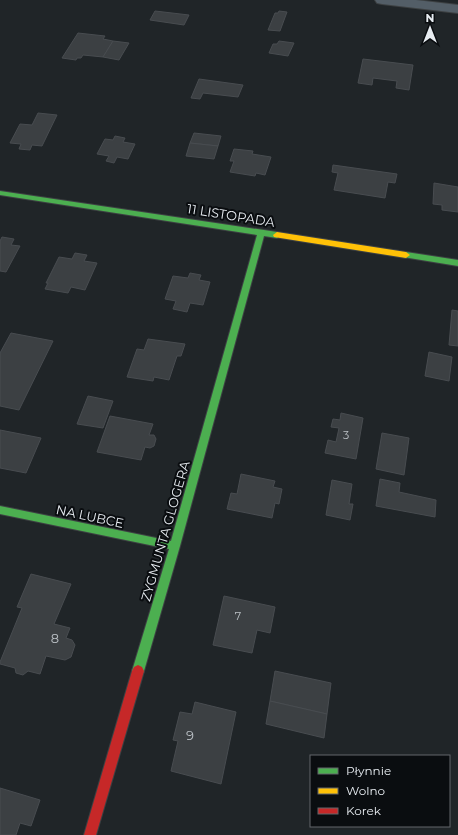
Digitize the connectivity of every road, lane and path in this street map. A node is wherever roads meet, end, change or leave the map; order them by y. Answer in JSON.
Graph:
{"nodes":[{"id":1,"x":382,"y":0,"type":"edge"},
{"id":2,"x":458,"y":9,"type":"edge"},
{"id":3,"x":0,"y":193,"type":"edge"},
{"id":4,"x":261,"y":233,"type":"junction"},
{"id":5,"x":458,"y":262,"type":"edge"},
{"id":6,"x":0,"y":510,"type":"edge"},
{"id":7,"x":175,"y":546,"type":"junction"},
{"id":8,"x":90,"y":835,"type":"edge"}],
"edges":[{"from":1,"to":2,"type":"street"},
{"from":3,"to":4,"type":"street","name":"11 LISTOPADA"},
{"from":4,"to":5,"type":"street","name":"11 LISTOPADA"},
{"from":4,"to":7,"type":"street","name":"ZYGMUNTA GLOGERA"},
{"from":6,"to":7,"type":"street","name":"NA LUBCE"},
{"from":7,"to":8,"type":"street","name":"ZYGMUNTA GLOGERA"}]}
